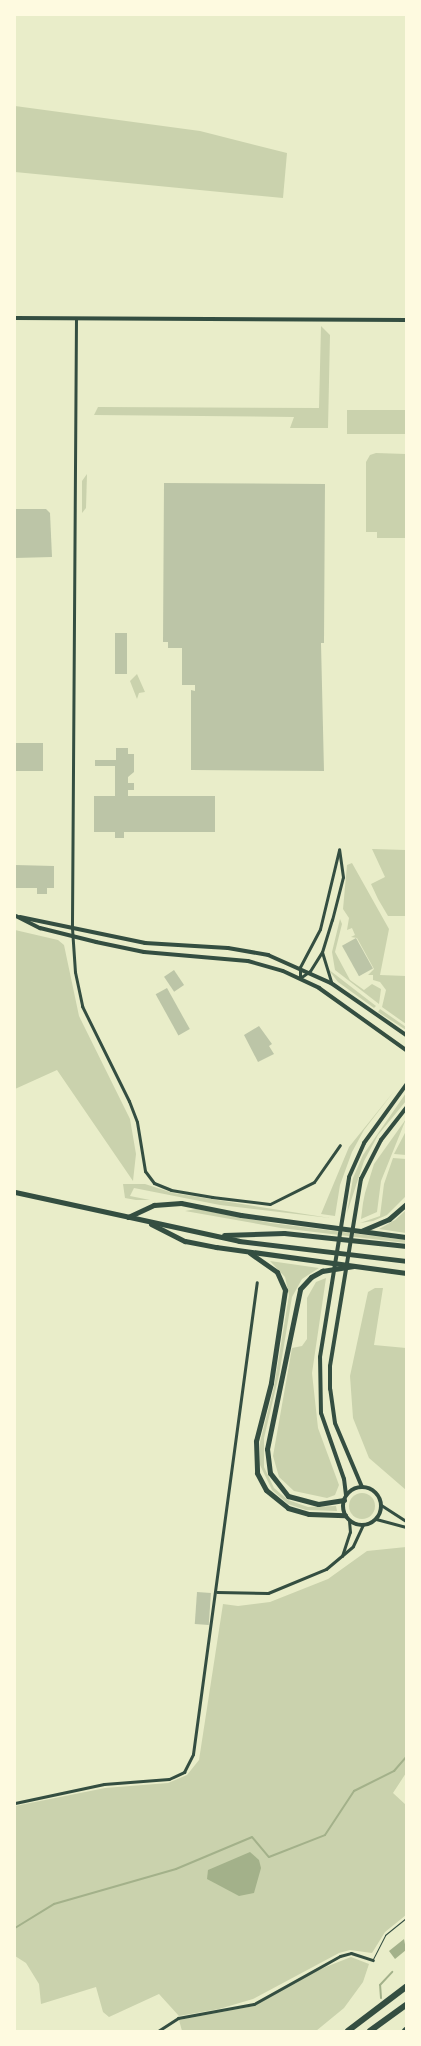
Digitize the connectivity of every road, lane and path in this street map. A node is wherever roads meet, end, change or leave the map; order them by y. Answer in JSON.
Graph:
{"nodes":[{"id":1,"x":15,"y":318,"type":"edge"},
{"id":2,"x":76,"y":318,"type":"junction"},
{"id":3,"x":406,"y":320,"type":"edge"},
{"id":4,"x":16,"y":916,"type":"edge"},
{"id":5,"x":72,"y":928,"type":"junction"},
{"id":6,"x":72,"y":937,"type":"junction"},
{"id":7,"x":322,"y":952,"type":"junction"},
{"id":8,"x":300,"y":967,"type":"junction"},
{"id":9,"x":310,"y":971,"type":"junction"},
{"id":10,"x":300,"y":978,"type":"junction"},
{"id":11,"x":332,"y":984,"type":"junction"},
{"id":12,"x":406,"y":1035,"type":"edge"},
{"id":13,"x":406,"y":1050,"type":"edge"},
{"id":14,"x":406,"y":1084,"type":"edge"},
{"id":15,"x":406,"y":1108,"type":"edge"},
{"id":16,"x":340,"y":1145,"type":"dead end"},
{"id":17,"x":15,"y":1192,"type":"edge"},
{"id":18,"x":406,"y":1204,"type":"edge"},
{"id":19,"x":128,"y":1217,"type":"junction"},
{"id":20,"x":144,"y":1220,"type":"junction"},
{"id":21,"x":360,"y":1231,"type":"junction"},
{"id":22,"x":219,"y":1235,"type":"junction"},
{"id":23,"x":406,"y":1237,"type":"edge"},
{"id":24,"x":406,"y":1246,"type":"edge"},
{"id":25,"x":250,"y":1253,"type":"junction"},
{"id":26,"x":406,"y":1261,"type":"edge"},
{"id":27,"x":354,"y":1266,"type":"junction"},
{"id":28,"x":406,"y":1273,"type":"edge"},
{"id":29,"x":256,"y":1282,"type":"dead end"},
{"id":30,"x":362,"y":1486,"type":"junction"},
{"id":31,"x":345,"y":1497,"type":"junction"},
{"id":32,"x":381,"y":1505,"type":"junction"},
{"id":33,"x":345,"y":1515,"type":"junction"},
{"id":34,"x":376,"y":1519,"type":"junction"},
{"id":35,"x":349,"y":1520,"type":"junction"},
{"id":36,"x":406,"y":1521,"type":"edge"},
{"id":37,"x":363,"y":1526,"type":"junction"},
{"id":38,"x":406,"y":1527,"type":"edge"},
{"id":39,"x":340,"y":1558,"type":"junction"},
{"id":40,"x":218,"y":1592,"type":"junction"},
{"id":41,"x":15,"y":1802,"type":"edge"},
{"id":42,"x":406,"y":1918,"type":"edge"},
{"id":43,"x":373,"y":1960,"type":"joint"},
{"id":44,"x":406,"y":1987,"type":"edge"},
{"id":45,"x":406,"y":2005,"type":"edge"},
{"id":46,"x":158,"y":2031,"type":"edge"},
{"id":47,"x":348,"y":2031,"type":"edge"},
{"id":48,"x":370,"y":2031,"type":"edge"}],
"edges":[{"from":1,"to":2,"type":"street"},
{"from":2,"to":3,"type":"street"},
{"from":2,"to":5,"type":"street"},
{"from":4,"to":5,"type":"street"},
{"from":4,"to":6,"type":"street"},
{"from":5,"to":6,"type":"street"},
{"from":5,"to":8,"type":"street"},
{"from":6,"to":10,"type":"street"},
{"from":6,"to":16,"type":"street"},
{"from":7,"to":8,"type":"street"},
{"from":7,"to":9,"type":"street"},
{"from":7,"to":11,"type":"street"},
{"from":8,"to":9,"type":"street"},
{"from":8,"to":10,"type":"street"},
{"from":9,"to":10,"type":"street"},
{"from":9,"to":11,"type":"street"},
{"from":10,"to":13,"type":"street"},
{"from":11,"to":12,"type":"street"},
{"from":14,"to":31,"type":"street"},
{"from":15,"to":30,"type":"street"},
{"from":17,"to":19,"type":"main road"},
{"from":18,"to":21,"type":"main road"},
{"from":19,"to":20,"type":"main road"},
{"from":19,"to":21,"type":"main road"},
{"from":20,"to":22,"type":"main road"},
{"from":20,"to":25,"type":"main road"},
{"from":21,"to":23,"type":"main road"},
{"from":22,"to":24,"type":"main road"},
{"from":22,"to":26,"type":"main road"},
{"from":25,"to":27,"type":"main road"},
{"from":25,"to":33,"type":"main road"},
{"from":27,"to":28,"type":"main road"},
{"from":27,"to":31,"type":"main road"},
{"from":29,"to":40,"type":"street"},
{"from":30,"to":31,"type":"street"},
{"from":30,"to":32,"type":"street"},
{"from":31,"to":33,"type":"street"},
{"from":32,"to":34,"type":"street"},
{"from":32,"to":36,"type":"street"},
{"from":33,"to":35,"type":"street"},
{"from":34,"to":37,"type":"street"},
{"from":34,"to":38,"type":"street"},
{"from":35,"to":37,"type":"street"},
{"from":35,"to":39,"type":"street"},
{"from":37,"to":39,"type":"street"},
{"from":39,"to":40,"type":"street"},
{"from":40,"to":41,"type":"street"},
{"from":42,"to":43,"type":"lane"},
{"from":43,"to":46,"type":"street"},
{"from":44,"to":47,"type":"highway"},
{"from":45,"to":48,"type":"highway"}]}
